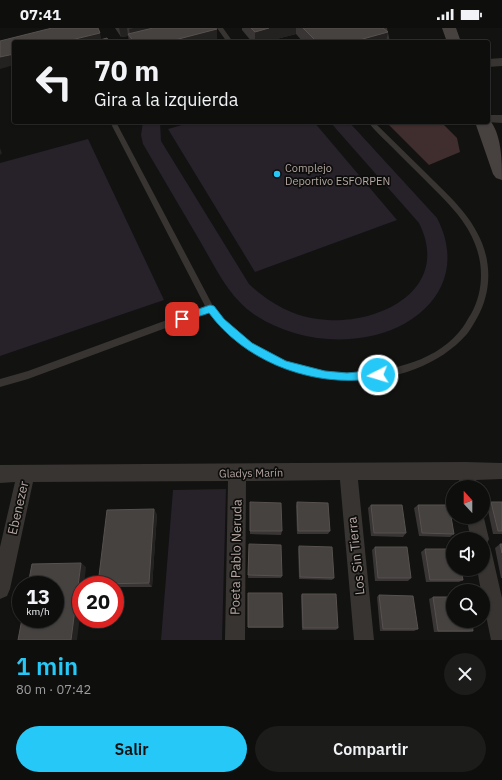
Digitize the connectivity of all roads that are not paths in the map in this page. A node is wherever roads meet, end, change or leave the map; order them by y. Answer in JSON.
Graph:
{"nodes":[{"id":1,"x":220,"y":28,"type":"edge"},
{"id":2,"x":384,"y":28,"type":"edge"},
{"id":3,"x":449,"y":28,"type":"edge"},
{"id":4,"x":229,"y":40,"type":"edge"},
{"id":5,"x":387,"y":40,"type":"edge"},
{"id":6,"x":453,"y":40,"type":"edge"},
{"id":7,"x":502,"y":62,"type":"edge"},
{"id":8,"x":490,"y":63,"type":"edge"},
{"id":9,"x":490,"y":119,"type":"edge"},
{"id":10,"x":502,"y":119,"type":"edge"},
{"id":11,"x":114,"y":124,"type":"edge"},
{"id":12,"x":374,"y":124,"type":"edge"},
{"id":13,"x":484,"y":124,"type":"edge"},
{"id":14,"x":502,"y":174,"type":"edge"},
{"id":15,"x":210,"y":308,"type":"junction"},
{"id":16,"x":0,"y":383,"type":"edge"},
{"id":17,"x":502,"y":471,"type":"edge"},
{"id":18,"x":348,"y":472,"type":"junction"},
{"id":19,"x":26,"y":473,"type":"junction"},
{"id":20,"x":0,"y":474,"type":"edge"},
{"id":21,"x":237,"y":474,"type":"junction"},
{"id":22,"x":467,"y":479,"type":"edge"},
{"id":23,"x":488,"y":576,"type":"edge"},
{"id":24,"x":0,"y":589,"type":"edge"},
{"id":25,"x":235,"y":640,"type":"edge"},
{"id":26,"x":364,"y":640,"type":"edge"},
{"id":27,"x":501,"y":640,"type":"edge"}],
"edges":[{"from":1,"to":4,"type":"lane"},
{"from":2,"to":5,"type":"lane"},
{"from":3,"to":6,"type":"main road"},
{"from":7,"to":8,"type":"street"},
{"from":9,"to":10,"type":"street"},
{"from":11,"to":15,"type":"lane"},
{"from":12,"to":15,"type":"lane"},
{"from":13,"to":14,"type":"main road"},
{"from":15,"to":16,"type":"lane"},
{"from":17,"to":22,"type":"street","name":"Gladys Marín"},
{"from":18,"to":21,"type":"street","name":"Gladys Marín"},
{"from":18,"to":22,"type":"street","name":"Gladys Marín"},
{"from":18,"to":26,"type":"street","name":"Los Sin Tierra"},
{"from":19,"to":20,"type":"street","name":"Gladys Marín"},
{"from":19,"to":21,"type":"street","name":"Gladys Marín"},
{"from":19,"to":24,"type":"street","name":"Ebenezer"},
{"from":21,"to":25,"type":"street","name":"Poeta Pablo Neruda"},
{"from":23,"to":27,"type":"street"}]}
